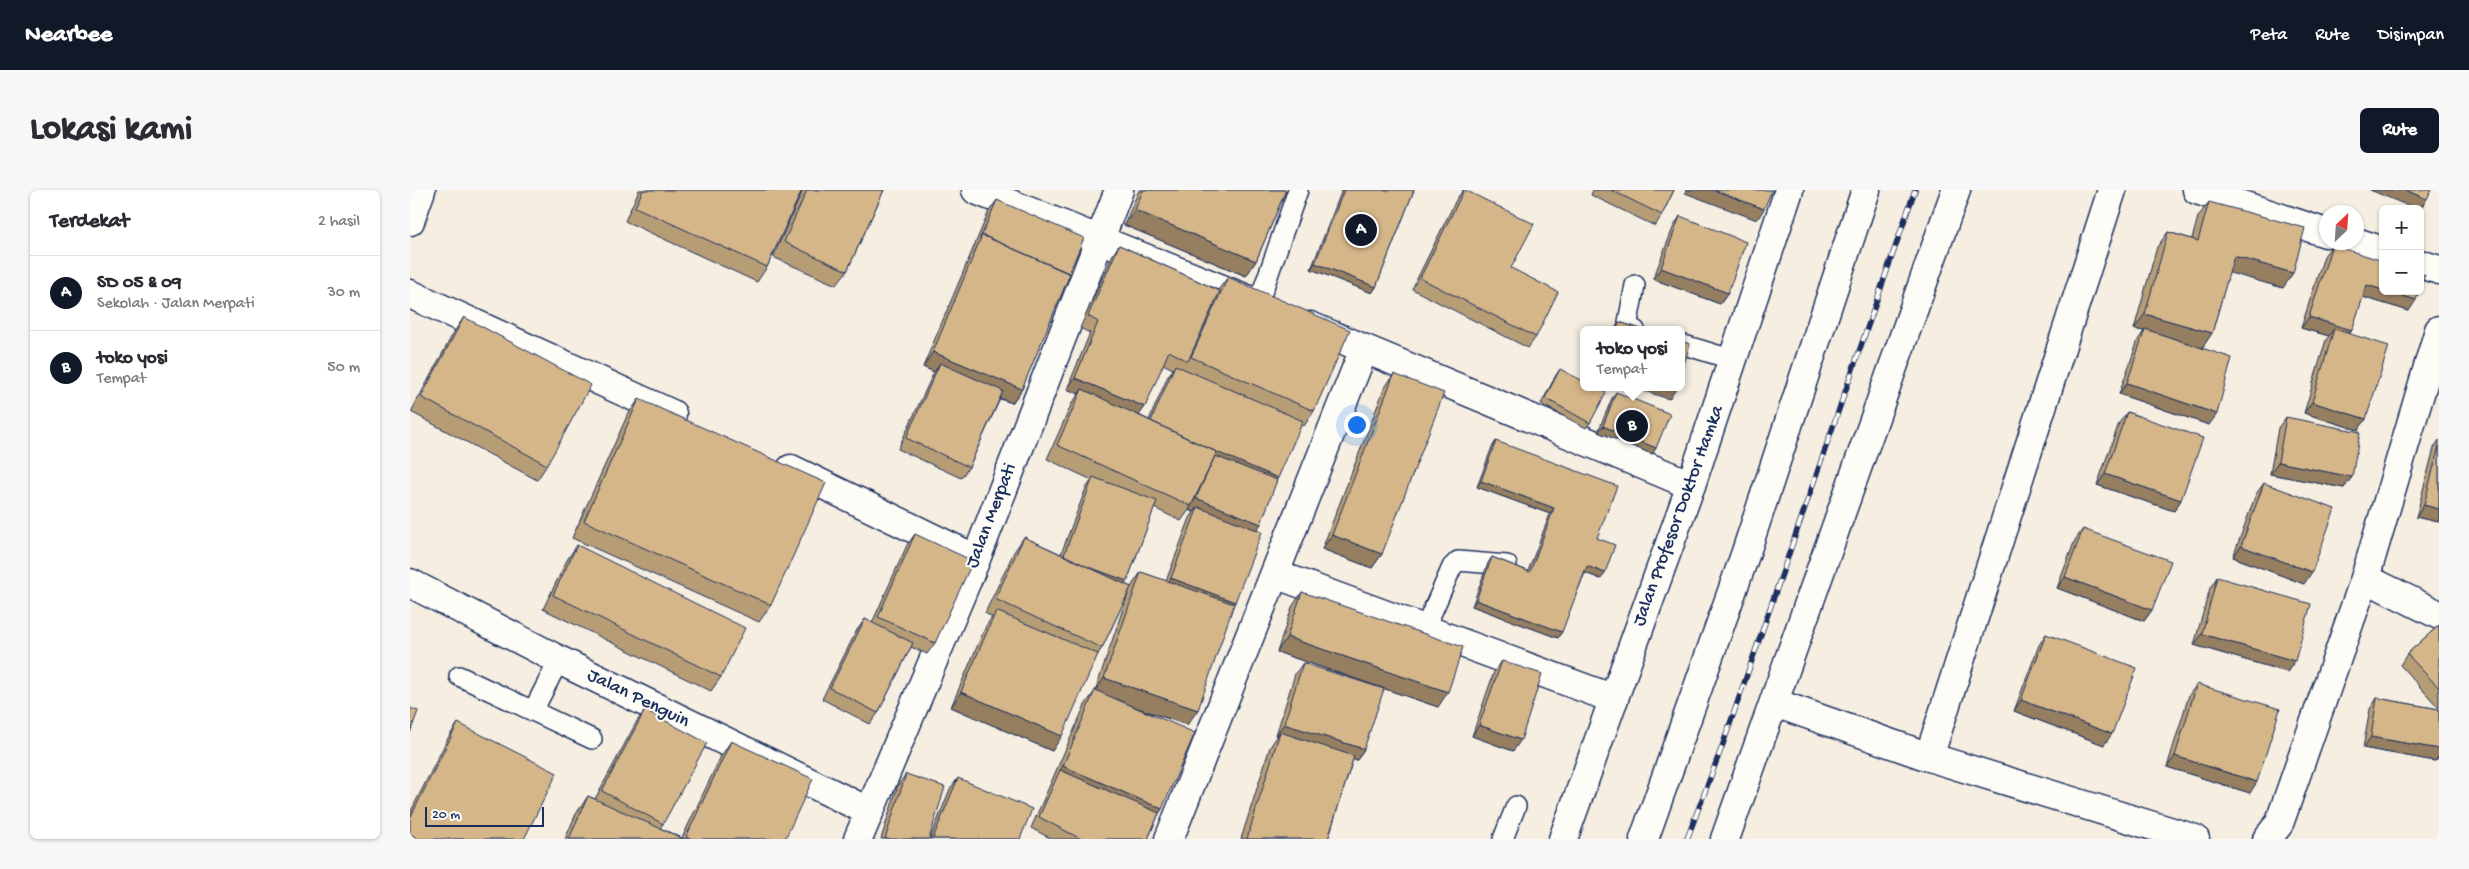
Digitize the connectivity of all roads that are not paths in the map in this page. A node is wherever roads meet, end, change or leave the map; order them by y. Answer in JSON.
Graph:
{"nodes":[{"id":1,"x":421,"y":190,"type":"edge"},
{"id":2,"x":976,"y":190,"type":"edge"},
{"id":3,"x":1120,"y":190,"type":"edge"},
{"id":4,"x":1298,"y":190,"type":"edge"},
{"id":5,"x":1788,"y":190,"type":"edge"},
{"id":6,"x":1866,"y":190,"type":"edge"},
{"id":7,"x":1956,"y":190,"type":"edge"},
{"id":8,"x":2112,"y":190,"type":"edge"},
{"id":9,"x":2197,"y":190,"type":"edge"},
{"id":10,"x":410,"y":221,"type":"edge"},
{"id":11,"x":2319,"y":231,"type":"edge"},
{"id":12,"x":1098,"y":241,"type":"junction"},
{"id":13,"x":2364,"y":245,"type":"edge"},
{"id":14,"x":2380,"y":250,"type":"edge"},
{"id":15,"x":2424,"y":265,"type":"edge"},
{"id":16,"x":2439,"y":270,"type":"edge"},
{"id":17,"x":1635,"y":285,"type":"dead end"},
{"id":18,"x":410,"y":294,"type":"edge"},
{"id":19,"x":1258,"y":304,"type":"junction"},
{"id":20,"x":1629,"y":326,"type":"edge"},
{"id":21,"x":2439,"y":330,"type":"edge"},
{"id":22,"x":1685,"y":345,"type":"edge"},
{"id":23,"x":1364,"y":349,"type":"junction"},
{"id":24,"x":1734,"y":360,"type":"junction"},
{"id":25,"x":691,"y":423,"type":"edge"},
{"id":26,"x":769,"y":459,"type":"edge"},
{"id":27,"x":1691,"y":485,"type":"junction"},
{"id":28,"x":976,"y":559,"type":"junction"},
{"id":29,"x":1507,"y":565,"type":"edge"},
{"id":30,"x":1275,"y":574,"type":"junction"},
{"id":31,"x":2365,"y":578,"type":"junction"},
{"id":32,"x":410,"y":583,"type":"edge"},
{"id":33,"x":2439,"y":615,"type":"edge"},
{"id":34,"x":1426,"y":628,"type":"junction"},
{"id":35,"x":559,"y":660,"type":"junction"},
{"id":36,"x":459,"y":676,"type":"dead end"},
{"id":37,"x":1614,"y":698,"type":"junction"},
{"id":38,"x":1775,"y":703,"type":"junction"},
{"id":39,"x":533,"y":711,"type":"junction"},
{"id":40,"x":592,"y":739,"type":"dead end"},
{"id":41,"x":1929,"y":757,"type":"junction"},
{"id":42,"x":1516,"y":806,"type":"dead end"},
{"id":43,"x":868,"y":811,"type":"junction"},
{"id":44,"x":858,"y":839,"type":"edge"},
{"id":45,"x":1169,"y":839,"type":"edge"},
{"id":46,"x":1503,"y":839,"type":"edge"},
{"id":47,"x":1563,"y":839,"type":"edge"},
{"id":48,"x":1644,"y":839,"type":"edge"},
{"id":49,"x":1725,"y":839,"type":"edge"},
{"id":50,"x":2195,"y":839,"type":"edge"},
{"id":51,"x":2267,"y":839,"type":"edge"}],
"edges":[{"from":1,"to":10,"type":"main road"},
{"from":2,"to":12,"type":"main road"},
{"from":3,"to":12,"type":"main road","name":"Jalan Merpati"},
{"from":4,"to":19,"type":"lane"},
{"from":5,"to":24,"type":"main road","name":"Jalan Profesor Doktor Hamka"},
{"from":6,"to":48,"type":"main road"},
{"from":7,"to":38,"type":"main road"},
{"from":8,"to":41,"type":"main road"},
{"from":9,"to":11,"type":"main road"},
{"from":12,"to":19,"type":"main road"},
{"from":12,"to":28,"type":"main road","name":"Jalan Merpati"},
{"from":13,"to":14,"type":"main road"},
{"from":15,"to":16,"type":"main road"},
{"from":17,"to":20,"type":"lane"},
{"from":18,"to":25,"type":"main road"},
{"from":19,"to":23,"type":"main road"},
{"from":21,"to":31,"type":"main road"},
{"from":22,"to":24,"type":"lane"},
{"from":23,"to":27,"type":"main road"},
{"from":23,"to":30,"type":"main road"},
{"from":24,"to":27,"type":"main road","name":"Jalan Profesor Doktor Hamka"},
{"from":26,"to":28,"type":"main road"},
{"from":27,"to":37,"type":"main road","name":"Jalan Profesor Doktor Hamka"},
{"from":28,"to":43,"type":"main road","name":"Jalan Merpati"},
{"from":29,"to":34,"type":"lane"},
{"from":30,"to":34,"type":"main road"},
{"from":30,"to":45,"type":"main road"},
{"from":31,"to":33,"type":"main road"},
{"from":31,"to":51,"type":"main road"},
{"from":32,"to":35,"type":"main road","name":"Jalan Penguin"},
{"from":34,"to":37,"type":"main road"},
{"from":35,"to":39,"type":"lane"},
{"from":35,"to":43,"type":"main road","name":"Jalan Penguin"},
{"from":36,"to":39,"type":"lane"},
{"from":37,"to":47,"type":"main road","name":"Jalan Profesor Doktor Hamka"},
{"from":38,"to":41,"type":"main road"},
{"from":38,"to":49,"type":"main road"},
{"from":39,"to":40,"type":"lane"},
{"from":41,"to":50,"type":"main road"},
{"from":42,"to":46,"type":"lane"},
{"from":43,"to":44,"type":"main road","name":"Jalan Merpati"}]}
